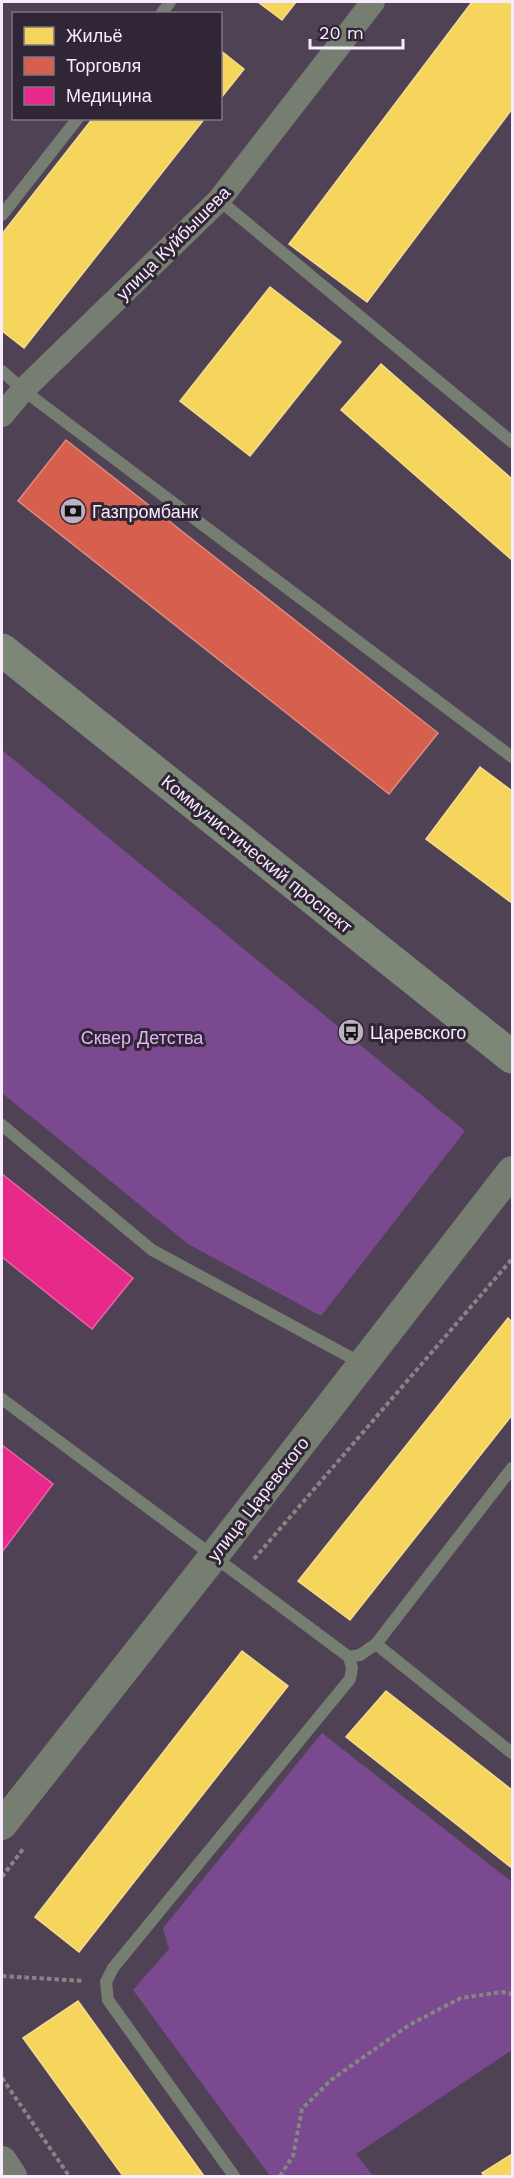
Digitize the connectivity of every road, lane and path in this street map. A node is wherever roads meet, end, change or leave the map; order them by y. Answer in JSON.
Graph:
{"nodes":[{"id":1,"x":374,"y":2,"type":"edge"},
{"id":2,"x":76,"y":120,"type":"edge"},
{"id":3,"x":219,"y":200,"type":"junction"},
{"id":4,"x":2,"y":215,"type":"edge"},
{"id":5,"x":2,"y":371,"type":"edge"},
{"id":6,"x":23,"y":390,"type":"junction"},
{"id":7,"x":2,"y":415,"type":"edge"},
{"id":8,"x":513,"y":442,"type":"edge"},
{"id":9,"x":2,"y":650,"type":"edge"},
{"id":10,"x":513,"y":757,"type":"edge"},
{"id":11,"x":513,"y":1057,"type":"edge"},
{"id":12,"x":2,"y":1125,"type":"edge"},
{"id":13,"x":513,"y":1171,"type":"edge"},
{"id":14,"x":513,"y":1259,"type":"edge"},
{"id":15,"x":363,"y":1364,"type":"junction"},
{"id":16,"x":2,"y":1399,"type":"edge"},
{"id":17,"x":513,"y":1468,"type":"edge"},
{"id":18,"x":213,"y":1557,"type":"junction"},
{"id":19,"x":239,"y":1576,"type":"junction"},
{"id":20,"x":376,"y":1644,"type":"junction"},
{"id":21,"x":349,"y":1657,"type":"junction"},
{"id":22,"x":513,"y":1753,"type":"edge"},
{"id":23,"x":2,"y":1825,"type":"edge"},
{"id":24,"x":2,"y":1976,"type":"edge"},
{"id":25,"x":106,"y":1982,"type":"junction"},
{"id":26,"x":513,"y":1994,"type":"edge"},
{"id":27,"x":2,"y":2078,"type":"edge"},
{"id":28,"x":2,"y":2161,"type":"edge"},
{"id":29,"x":12,"y":2176,"type":"edge"},
{"id":30,"x":69,"y":2176,"type":"edge"},
{"id":31,"x":234,"y":2176,"type":"edge"},
{"id":32,"x":280,"y":2176,"type":"edge"}],
"edges":[{"from":1,"to":3,"type":"street","name":"улица Куйбышева"},
{"from":2,"to":4,"type":"lane"},
{"from":3,"to":6,"type":"street","name":"улица Куйбышева"},
{"from":3,"to":8,"type":"lane"},
{"from":5,"to":6,"type":"lane"},
{"from":6,"to":7,"type":"street","name":"улица Куйбышева"},
{"from":6,"to":10,"type":"lane"},
{"from":9,"to":11,"type":"main road","name":"Коммунистический проспект"},
{"from":12,"to":15,"type":"lane"},
{"from":13,"to":15,"type":"street","name":"улица Царевского"},
{"from":14,"to":19,"type":"path"},
{"from":15,"to":18,"type":"street","name":"улица Царевского"},
{"from":16,"to":18,"type":"lane"},
{"from":17,"to":20,"type":"lane"},
{"from":18,"to":19,"type":"lane"},
{"from":18,"to":23,"type":"street","name":"улица Царевского"},
{"from":19,"to":21,"type":"lane"},
{"from":20,"to":21,"type":"lane"},
{"from":20,"to":22,"type":"lane"},
{"from":21,"to":25,"type":"lane"},
{"from":24,"to":25,"type":"path"},
{"from":25,"to":31,"type":"lane"},
{"from":26,"to":32,"type":"path"},
{"from":27,"to":30,"type":"path"},
{"from":28,"to":29,"type":"street"}]}
